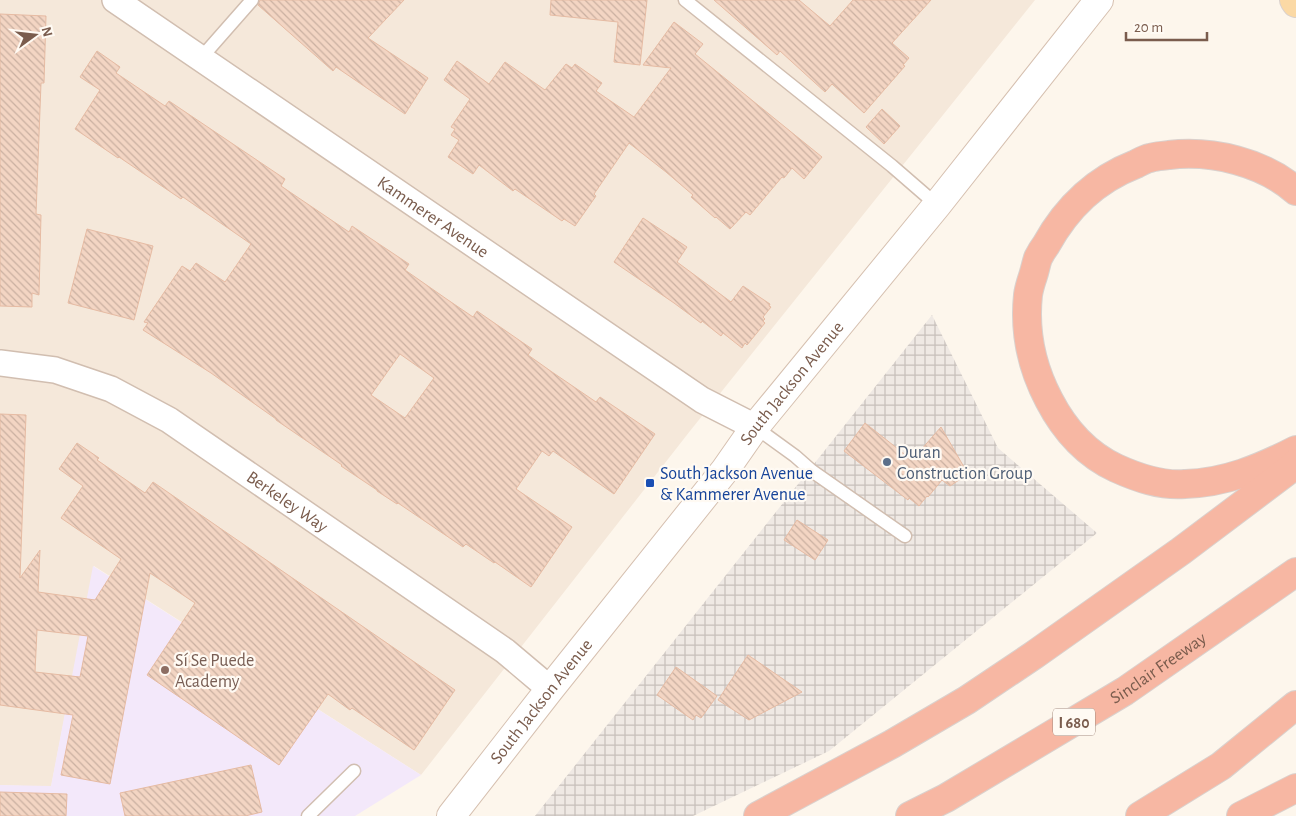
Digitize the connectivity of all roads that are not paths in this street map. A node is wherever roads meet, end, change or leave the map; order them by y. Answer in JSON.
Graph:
{"nodes":[{"id":1,"x":115,"y":0,"type":"edge"},
{"id":2,"x":252,"y":0,"type":"edge"},
{"id":3,"x":686,"y":0,"type":"edge"},
{"id":4,"x":1099,"y":0,"type":"edge"},
{"id":5,"x":1294,"y":0,"type":"edge"},
{"id":6,"x":1296,"y":3,"type":"edge"},
{"id":7,"x":201,"y":58,"type":"junction"},
{"id":8,"x":1296,"y":190,"type":"edge"},
{"id":9,"x":937,"y":205,"type":"junction"},
{"id":10,"x":0,"y":363,"type":"edge"},
{"id":11,"x":755,"y":427,"type":"junction"},
{"id":12,"x":1296,"y":450,"type":"edge"},
{"id":13,"x":1296,"y":463,"type":"edge"},
{"id":14,"x":905,"y":536,"type":"dead end"},
{"id":15,"x":1294,"y":569,"type":"edge"},
{"id":16,"x":550,"y":689,"type":"junction"},
{"id":17,"x":1296,"y":705,"type":"edge"},
{"id":18,"x":354,"y":772,"type":"dead end"},
{"id":19,"x":1296,"y":788,"type":"edge"},
{"id":20,"x":308,"y":816,"type":"edge"},
{"id":21,"x":451,"y":816,"type":"edge"},
{"id":22,"x":758,"y":816,"type":"edge"},
{"id":23,"x":910,"y":816,"type":"edge"},
{"id":24,"x":1140,"y":816,"type":"edge"},
{"id":25,"x":1241,"y":816,"type":"edge"}],
"edges":[{"from":1,"to":7,"type":"street","name":"Kammerer Avenue"},
{"from":2,"to":7,"type":"lane"},
{"from":3,"to":9,"type":"lane"},
{"from":4,"to":9,"type":"main road","name":"South Jackson Avenue"},
{"from":5,"to":6,"type":"main road"},
{"from":7,"to":11,"type":"street","name":"Kammerer Avenue"},
{"from":8,"to":12,"type":"highway"},
{"from":9,"to":11,"type":"main road","name":"South Jackson Avenue"},
{"from":10,"to":16,"type":"street","name":"Berkeley Way"},
{"from":11,"to":14,"type":"lane"},
{"from":11,"to":16,"type":"main road","name":"South Jackson Avenue"},
{"from":13,"to":22,"type":"highway"},
{"from":15,"to":23,"type":"highway","name":"Sinclair Freeway","number":"I 680"},
{"from":16,"to":21,"type":"main road","name":"South Jackson Avenue"},
{"from":17,"to":24,"type":"highway"},
{"from":18,"to":20,"type":"lane"},
{"from":19,"to":25,"type":"highway"}]}
